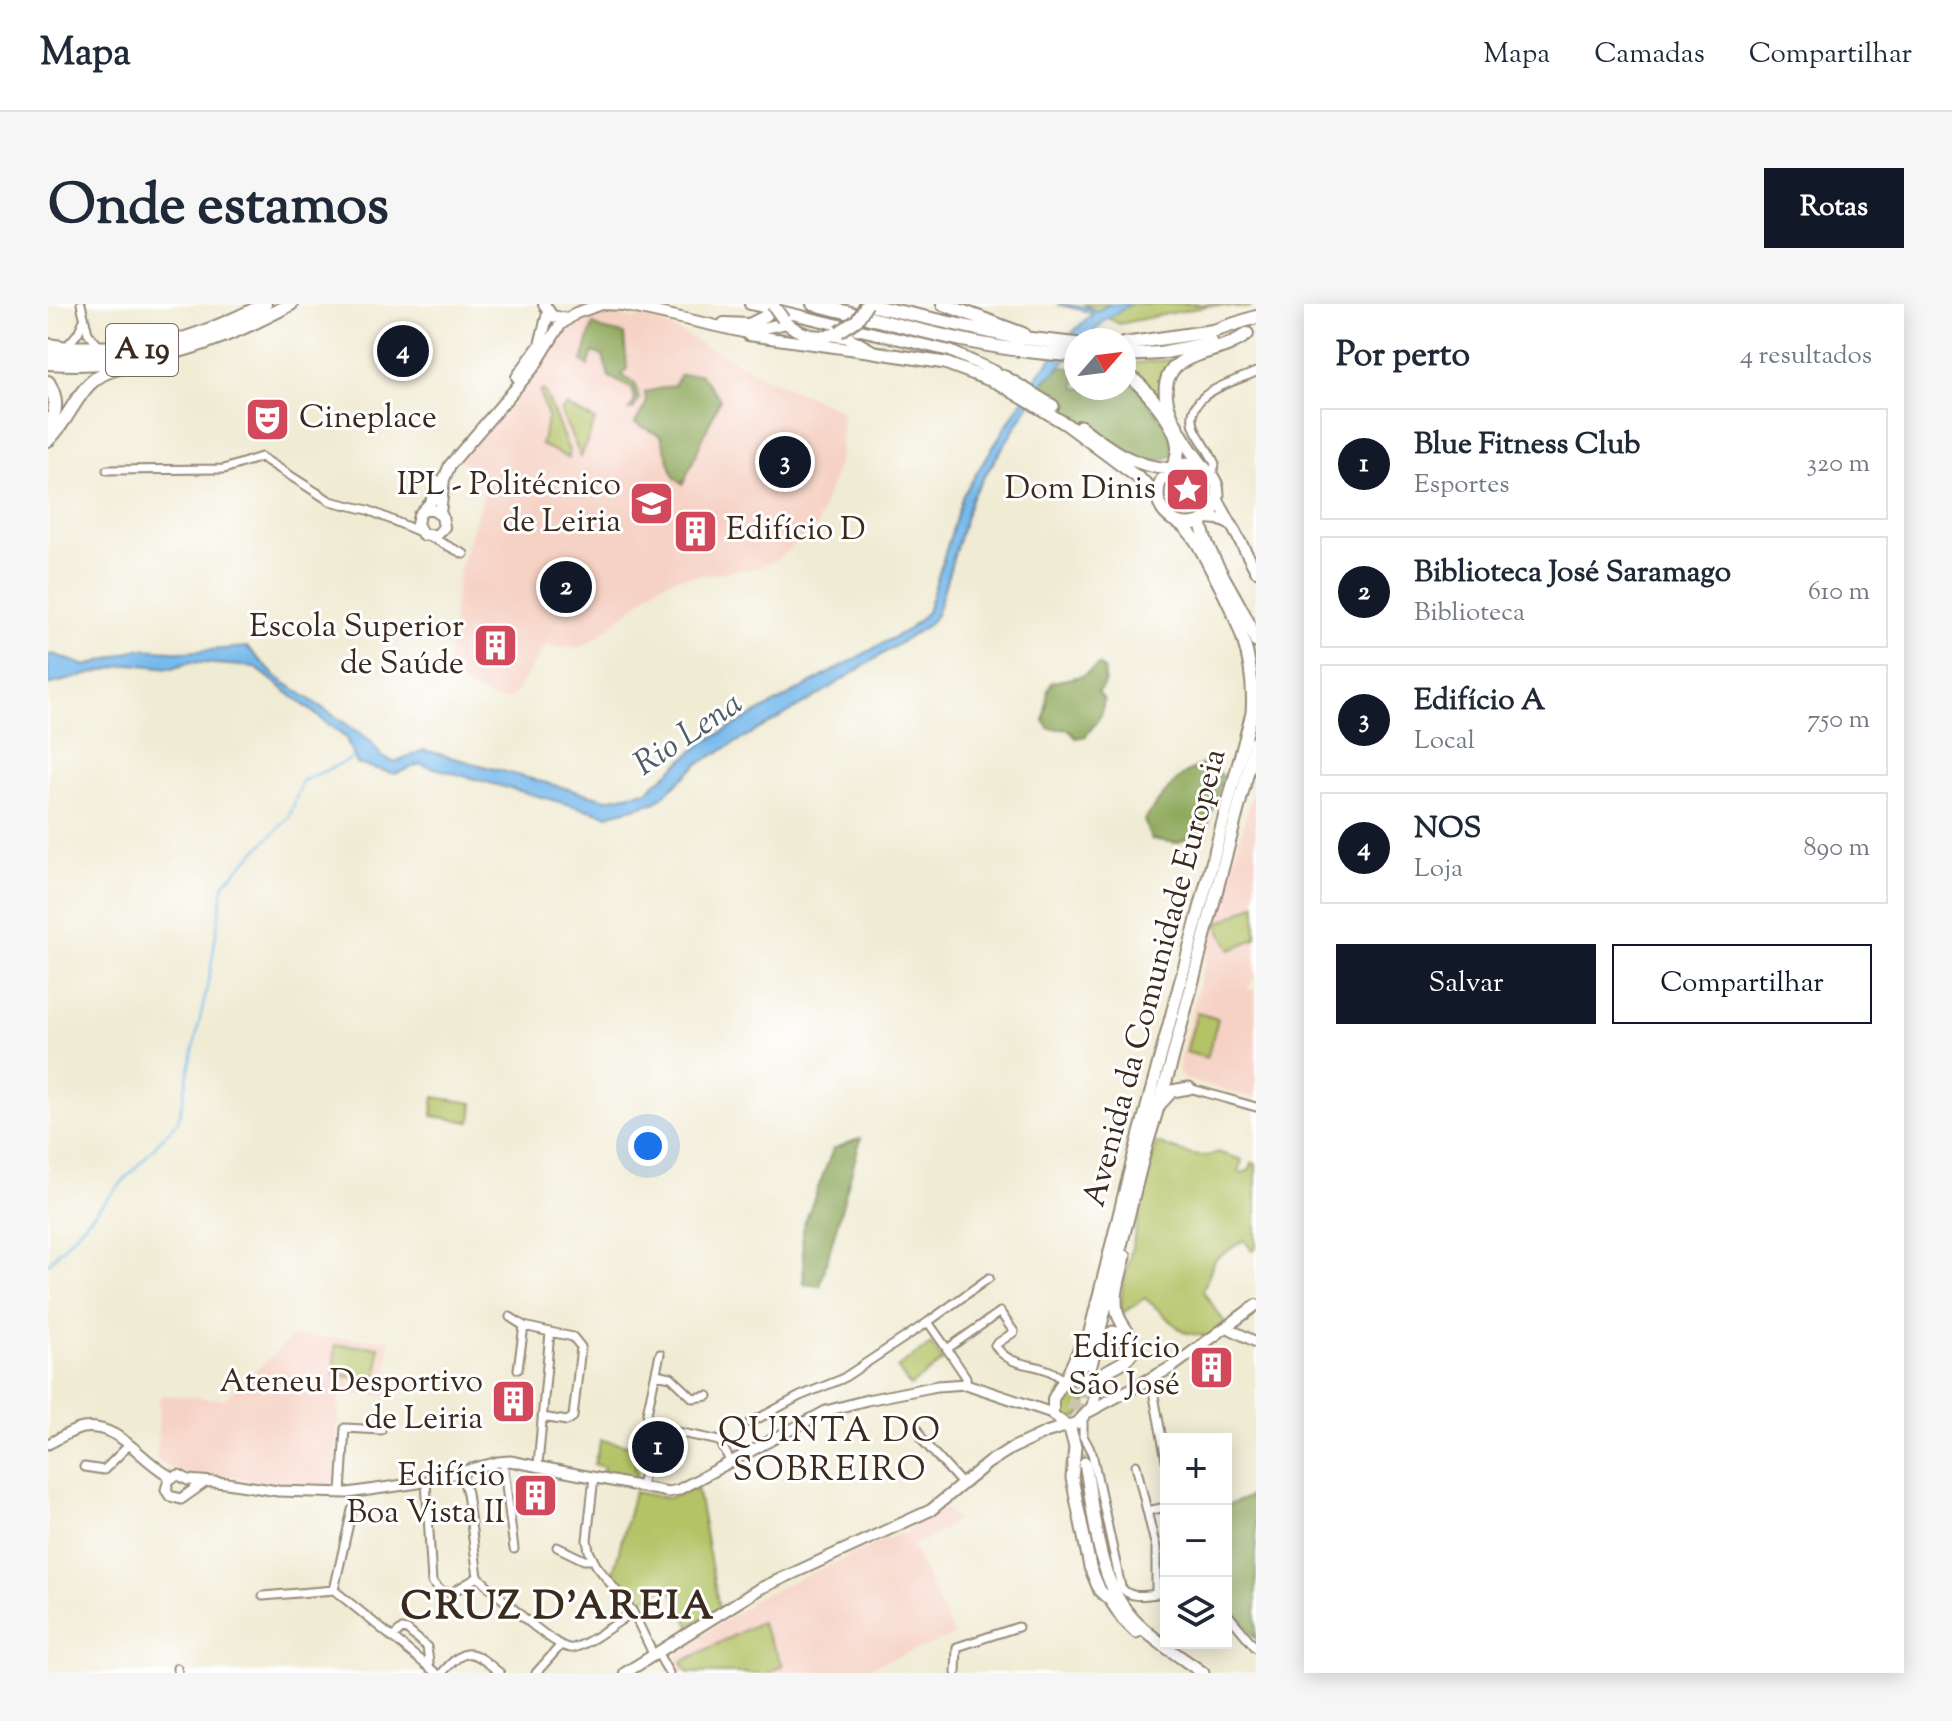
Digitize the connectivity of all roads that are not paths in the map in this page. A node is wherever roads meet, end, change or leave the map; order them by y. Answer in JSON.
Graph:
{"nodes":[{"id":1,"x":81,"y":304,"type":"edge"},
{"id":2,"x":265,"y":304,"type":"edge"},
{"id":3,"x":291,"y":304,"type":"edge"},
{"id":4,"x":298,"y":304,"type":"edge"},
{"id":5,"x":648,"y":304,"type":"edge"},
{"id":6,"x":750,"y":304,"type":"edge"},
{"id":7,"x":813,"y":304,"type":"edge"},
{"id":8,"x":866,"y":304,"type":"edge"},
{"id":9,"x":943,"y":304,"type":"edge"},
{"id":10,"x":546,"y":309,"type":"edge"},
{"id":11,"x":770,"y":309,"type":"edge"},
{"id":12,"x":278,"y":311,"type":"junction"},
{"id":13,"x":574,"y":312,"type":"edge"},
{"id":14,"x":1256,"y":317,"type":"edge"},
{"id":15,"x":84,"y":320,"type":"junction"},
{"id":16,"x":857,"y":320,"type":"junction"},
{"id":17,"x":231,"y":321,"type":"junction"},
{"id":18,"x":785,"y":321,"type":"junction"},
{"id":19,"x":743,"y":332,"type":"junction"},
{"id":20,"x":1252,"y":332,"type":"edge"},
{"id":21,"x":836,"y":334,"type":"junction"},
{"id":22,"x":75,"y":338,"type":"junction"},
{"id":23,"x":91,"y":338,"type":"junction"},
{"id":24,"x":1033,"y":339,"type":"junction"},
{"id":25,"x":1136,"y":342,"type":"edge"},
{"id":26,"x":56,"y":346,"type":"edge"},
{"id":27,"x":101,"y":347,"type":"junction"},
{"id":28,"x":1064,"y":349,"type":"edge"},
{"id":29,"x":874,"y":352,"type":"junction"},
{"id":30,"x":1064,"y":352,"type":"edge"},
{"id":31,"x":1136,"y":354,"type":"edge"},
{"id":32,"x":48,"y":355,"type":"edge"},
{"id":33,"x":148,"y":359,"type":"junction"},
{"id":34,"x":48,"y":363,"type":"edge"},
{"id":35,"x":1256,"y":372,"type":"edge"},
{"id":36,"x":1005,"y":377,"type":"junction"},
{"id":37,"x":48,"y":382,"type":"edge"},
{"id":38,"x":1136,"y":382,"type":"edge"},
{"id":39,"x":1017,"y":388,"type":"junction"},
{"id":40,"x":1051,"y":409,"type":"junction"},
{"id":41,"x":48,"y":428,"type":"edge"},
{"id":42,"x":48,"y":440,"type":"edge"},
{"id":43,"x":1172,"y":468,"type":"junction"},
{"id":44,"x":107,"y":470,"type":"dead end"},
{"id":45,"x":1208,"y":472,"type":"junction"},
{"id":46,"x":1158,"y":498,"type":"junction"},
{"id":47,"x":1218,"y":500,"type":"junction"},
{"id":48,"x":426,"y":510,"type":"junction"},
{"id":49,"x":440,"y":513,"type":"junction"},
{"id":50,"x":418,"y":519,"type":"junction"},
{"id":51,"x":1204,"y":520,"type":"junction"},
{"id":52,"x":1179,"y":523,"type":"junction"},
{"id":53,"x":404,"y":525,"type":"junction"},
{"id":54,"x":1232,"y":525,"type":"junction"},
{"id":55,"x":442,"y":531,"type":"junction"},
{"id":56,"x":425,"y":534,"type":"junction"},
{"id":57,"x":446,"y":545,"type":"junction"},
{"id":58,"x":464,"y":554,"type":"dead end"},
{"id":59,"x":1256,"y":571,"type":"edge"},
{"id":60,"x":1256,"y":642,"type":"edge"},
{"id":61,"x":1256,"y":741,"type":"edge"},
{"id":62,"x":1254,"y":755,"type":"edge"},
{"id":63,"x":1171,"y":1064,"type":"junction"},
{"id":64,"x":1189,"y":1088,"type":"junction"},
{"id":65,"x":1158,"y":1107,"type":"junction"},
{"id":66,"x":1256,"y":1107,"type":"edge"},
{"id":67,"x":1130,"y":1171,"type":"junction"},
{"id":68,"x":1133,"y":1199,"type":"junction"},
{"id":69,"x":989,"y":1278,"type":"dead end"},
{"id":70,"x":1256,"y":1305,"type":"edge"},
{"id":71,"x":510,"y":1317,"type":"dead end"},
{"id":72,"x":928,"y":1322,"type":"junction"},
{"id":73,"x":524,"y":1326,"type":"junction"},
{"id":74,"x":1228,"y":1328,"type":"junction"},
{"id":75,"x":550,"y":1332,"type":"junction"},
{"id":76,"x":1256,"y":1342,"type":"edge"},
{"id":77,"x":947,"y":1349,"type":"junction"},
{"id":78,"x":660,"y":1354,"type":"dead end"},
{"id":79,"x":518,"y":1369,"type":"dead end"},
{"id":80,"x":1084,"y":1369,"type":"junction"},
{"id":81,"x":656,"y":1374,"type":"junction"},
{"id":82,"x":1064,"y":1380,"type":"junction"},
{"id":83,"x":1151,"y":1380,"type":"junction"},
{"id":84,"x":966,"y":1384,"type":"junction"},
{"id":85,"x":1094,"y":1388,"type":"junction"},
{"id":86,"x":708,"y":1396,"type":"dead end"},
{"id":87,"x":1115,"y":1398,"type":"junction"},
{"id":88,"x":1053,"y":1399,"type":"junction"},
{"id":89,"x":1033,"y":1407,"type":"junction"},
{"id":90,"x":1053,"y":1415,"type":"junction"},
{"id":91,"x":1086,"y":1416,"type":"junction"},
{"id":92,"x":542,"y":1417,"type":"junction"},
{"id":93,"x":750,"y":1423,"type":"dead end"},
{"id":94,"x":1068,"y":1425,"type":"junction"},
{"id":95,"x":653,"y":1427,"type":"junction"},
{"id":96,"x":916,"y":1427,"type":"dead end"},
{"id":97,"x":381,"y":1430,"type":"dead end"},
{"id":98,"x":1047,"y":1432,"type":"junction"},
{"id":99,"x":1161,"y":1433,"type":"edge"},
{"id":100,"x":48,"y":1444,"type":"edge"},
{"id":101,"x":129,"y":1445,"type":"junction"},
{"id":102,"x":1075,"y":1447,"type":"junction"},
{"id":103,"x":1085,"y":1460,"type":"junction"},
{"id":104,"x":503,"y":1461,"type":"junction"},
{"id":105,"x":731,"y":1463,"type":"junction"},
{"id":106,"x":538,"y":1465,"type":"junction"},
{"id":107,"x":1136,"y":1465,"type":"dead end"},
{"id":108,"x":84,"y":1467,"type":"dead end"},
{"id":109,"x":461,"y":1472,"type":"junction"},
{"id":110,"x":594,"y":1477,"type":"junction"},
{"id":111,"x":170,"y":1480,"type":"junction"},
{"id":112,"x":188,"y":1480,"type":"junction"},
{"id":113,"x":426,"y":1481,"type":"junction"},
{"id":114,"x":205,"y":1482,"type":"junction"},
{"id":115,"x":963,"y":1485,"type":"junction"},
{"id":116,"x":641,"y":1487,"type":"junction"},
{"id":117,"x":189,"y":1492,"type":"junction"},
{"id":118,"x":341,"y":1493,"type":"junction"},
{"id":119,"x":1160,"y":1508,"type":"edge"},
{"id":120,"x":352,"y":1510,"type":"dead end"},
{"id":121,"x":1147,"y":1511,"type":"junction"},
{"id":122,"x":557,"y":1547,"type":"dead end"},
{"id":123,"x":514,"y":1549,"type":"dead end"},
{"id":124,"x":593,"y":1560,"type":"junction"},
{"id":125,"x":478,"y":1577,"type":"junction"},
{"id":126,"x":334,"y":1590,"type":"junction"},
{"id":127,"x":1156,"y":1593,"type":"junction"},
{"id":128,"x":1160,"y":1593,"type":"edge"},
{"id":129,"x":263,"y":1596,"type":"dead end"},
{"id":130,"x":1110,"y":1600,"type":"junction"},
{"id":131,"x":633,"y":1612,"type":"junction"},
{"id":132,"x":1232,"y":1619,"type":"edge"},
{"id":133,"x":1018,"y":1627,"type":"dead end"},
{"id":134,"x":392,"y":1638,"type":"junction"},
{"id":135,"x":560,"y":1646,"type":"junction"},
{"id":136,"x":1256,"y":1648,"type":"edge"},
{"id":137,"x":655,"y":1653,"type":"junction"},
{"id":138,"x":427,"y":1665,"type":"junction"},
{"id":139,"x":439,"y":1673,"type":"edge"},
{"id":140,"x":500,"y":1673,"type":"edge"},
{"id":141,"x":536,"y":1673,"type":"edge"},
{"id":142,"x":625,"y":1673,"type":"edge"},
{"id":143,"x":669,"y":1673,"type":"edge"},
{"id":144,"x":956,"y":1673,"type":"edge"},
{"id":145,"x":1190,"y":1673,"type":"edge"},
{"id":146,"x":1203,"y":1673,"type":"edge"}],
"edges":[{"from":1,"to":15,"type":"street"},
{"from":2,"to":17,"type":"highway","number":"A 19"},
{"from":3,"to":12,"type":"highway","number":"A 19"},
{"from":4,"to":12,"type":"highway"},
{"from":5,"to":11,"type":"main road"},
{"from":6,"to":36,"type":"main road"},
{"from":7,"to":30,"type":"highway"},
{"from":8,"to":16,"type":"main road","bridge":true},
{"from":8,"to":24,"type":"highway"},
{"from":9,"to":24,"type":"highway"},
{"from":10,"to":13,"type":"main road"},
{"from":10,"to":48,"type":"main road"},
{"from":11,"to":18,"type":"main road","bridge":true},
{"from":12,"to":33,"type":"highway","number":"A 19"},
{"from":13,"to":19,"type":"main road"},
{"from":13,"to":49,"type":"main road"},
{"from":14,"to":25,"type":"highway"},
{"from":15,"to":22,"type":"street"},
{"from":15,"to":23,"type":"street"},
{"from":16,"to":21,"type":"main road","bridge":true},
{"from":16,"to":36,"type":"main road"},
{"from":17,"to":27,"type":"main road"},
{"from":17,"to":32,"type":"highway","number":"A 19"},
{"from":18,"to":19,"type":"main road"},
{"from":18,"to":21,"type":"main road"},
{"from":19,"to":29,"type":"main road"},
{"from":20,"to":31,"type":"highway"},
{"from":20,"to":45,"type":"highway"},
{"from":21,"to":29,"type":"main road"},
{"from":22,"to":23,"type":"street"},
{"from":22,"to":26,"type":"street"},
{"from":23,"to":27,"type":"street"},
{"from":24,"to":28,"type":"highway"},
{"from":26,"to":27,"type":"main road"},
{"from":29,"to":39,"type":"main road"},
{"from":33,"to":34,"type":"highway","number":"A 19"},
{"from":33,"to":42,"type":"highway"},
{"from":35,"to":45,"type":"street"},
{"from":36,"to":39,"type":"main road"},
{"from":37,"to":41,"type":"highway"},
{"from":38,"to":43,"type":"highway"},
{"from":39,"to":40,"type":"main road"},
{"from":40,"to":43,"type":"main road"},
{"from":40,"to":46,"type":"main road"},
{"from":43,"to":45,"type":"main road"},
{"from":43,"to":46,"type":"main road"},
{"from":44,"to":53,"type":"street"},
{"from":45,"to":47,"type":"main road"},
{"from":46,"to":52,"type":"main road"},
{"from":47,"to":51,"type":"main road"},
{"from":47,"to":54,"type":"main road"},
{"from":48,"to":49,"type":"main road"},
{"from":48,"to":50,"type":"main road"},
{"from":49,"to":55,"type":"main road"},
{"from":50,"to":53,"type":"street"},
{"from":50,"to":56,"type":"main road"},
{"from":51,"to":52,"type":"main road"},
{"from":51,"to":54,"type":"main road"},
{"from":51,"to":60,"type":"main road"},
{"from":52,"to":67,"type":"main road","name":"Avenida da Comunidade Europeia"},
{"from":53,"to":56,"type":"street"},
{"from":54,"to":59,"type":"main road"},
{"from":55,"to":56,"type":"main road"},
{"from":55,"to":57,"type":"street"},
{"from":56,"to":57,"type":"street"},
{"from":57,"to":58,"type":"street"},
{"from":61,"to":62,"type":"main road","name":"Avenida da Comunidade Europeia"},
{"from":62,"to":63,"type":"main road","name":"Avenida da Comunidade Europeia"},
{"from":63,"to":64,"type":"main road"},
{"from":63,"to":65,"type":"main road","name":"Avenida da Comunidade Europeia"},
{"from":64,"to":65,"type":"main road"},
{"from":64,"to":66,"type":"street"},
{"from":65,"to":68,"type":"main road","name":"Avenida da Comunidade Europeia"},
{"from":67,"to":80,"type":"main road","name":"Avenida da Comunidade Europeia"},
{"from":67,"to":82,"type":"main road"},
{"from":68,"to":80,"type":"main road","name":"Avenida da Comunidade Europeia"},
{"from":68,"to":85,"type":"main road"},
{"from":69,"to":72,"type":"street"},
{"from":70,"to":74,"type":"main road"},
{"from":71,"to":73,"type":"street"},
{"from":72,"to":77,"type":"street"},
{"from":72,"to":93,"type":"street"},
{"from":73,"to":75,"type":"street"},
{"from":73,"to":79,"type":"street"},
{"from":74,"to":76,"type":"street"},
{"from":74,"to":83,"type":"main road"},
{"from":75,"to":92,"type":"street"},
{"from":75,"to":92,"type":"street"},
{"from":77,"to":82,"type":"street"},
{"from":77,"to":84,"type":"street"},
{"from":78,"to":81,"type":"street"},
{"from":80,"to":82,"type":"main road"},
{"from":80,"to":85,"type":"main road"},
{"from":81,"to":86,"type":"street"},
{"from":81,"to":95,"type":"street"},
{"from":82,"to":88,"type":"main road"},
{"from":83,"to":87,"type":"main road"},
{"from":83,"to":99,"type":"street"},
{"from":84,"to":89,"type":"street"},
{"from":84,"to":105,"type":"street"},
{"from":85,"to":87,"type":"main road"},
{"from":85,"to":91,"type":"main road"},
{"from":87,"to":91,"type":"main road"},
{"from":88,"to":89,"type":"street"},
{"from":88,"to":90,"type":"main road"},
{"from":89,"to":90,"type":"street"},
{"from":90,"to":94,"type":"main road"},
{"from":90,"to":98,"type":"main road"},
{"from":91,"to":94,"type":"main road"},
{"from":91,"to":103,"type":"street"},
{"from":92,"to":106,"type":"street"},
{"from":94,"to":98,"type":"main road"},
{"from":94,"to":102,"type":"main road"},
{"from":95,"to":105,"type":"street"},
{"from":95,"to":116,"type":"street"},
{"from":96,"to":115,"type":"street"},
{"from":97,"to":118,"type":"street"},
{"from":98,"to":115,"type":"main road"},
{"from":100,"to":101,"type":"street"},
{"from":101,"to":108,"type":"street"},
{"from":101,"to":111,"type":"street"},
{"from":102,"to":103,"type":"street"},
{"from":102,"to":130,"type":"main road"},
{"from":103,"to":127,"type":"street"},
{"from":103,"to":130,"type":"main road"},
{"from":103,"to":146,"type":"main road"},
{"from":104,"to":106,"type":"street"},
{"from":104,"to":109,"type":"street"},
{"from":104,"to":123,"type":"street"},
{"from":105,"to":116,"type":"street"},
{"from":106,"to":110,"type":"street"},
{"from":107,"to":121,"type":"street"},
{"from":109,"to":113,"type":"street"},
{"from":109,"to":125,"type":"street"},
{"from":110,"to":116,"type":"street"},
{"from":110,"to":124,"type":"street"},
{"from":111,"to":112,"type":"street"},
{"from":111,"to":117,"type":"street"},
{"from":112,"to":114,"type":"street"},
{"from":112,"to":117,"type":"street"},
{"from":113,"to":118,"type":"street"},
{"from":113,"to":125,"type":"street"},
{"from":114,"to":117,"type":"street"},
{"from":114,"to":118,"type":"street"},
{"from":115,"to":137,"type":"main road"},
{"from":119,"to":121,"type":"street"},
{"from":120,"to":126,"type":"street"},
{"from":121,"to":127,"type":"street"},
{"from":122,"to":124,"type":"street"},
{"from":124,"to":131,"type":"street"},
{"from":125,"to":135,"type":"street"},
{"from":126,"to":129,"type":"street"},
{"from":126,"to":134,"type":"street"},
{"from":127,"to":128,"type":"street"},
{"from":130,"to":145,"type":"main road"},
{"from":131,"to":135,"type":"street"},
{"from":131,"to":137,"type":"street"},
{"from":132,"to":136,"type":"street"},
{"from":133,"to":144,"type":"street"},
{"from":134,"to":138,"type":"street"},
{"from":134,"to":138,"type":"street"},
{"from":135,"to":141,"type":"street"},
{"from":137,"to":142,"type":"main road"},
{"from":137,"to":143,"type":"street"},
{"from":138,"to":139,"type":"street"},
{"from":139,"to":140,"type":"street"}]}
